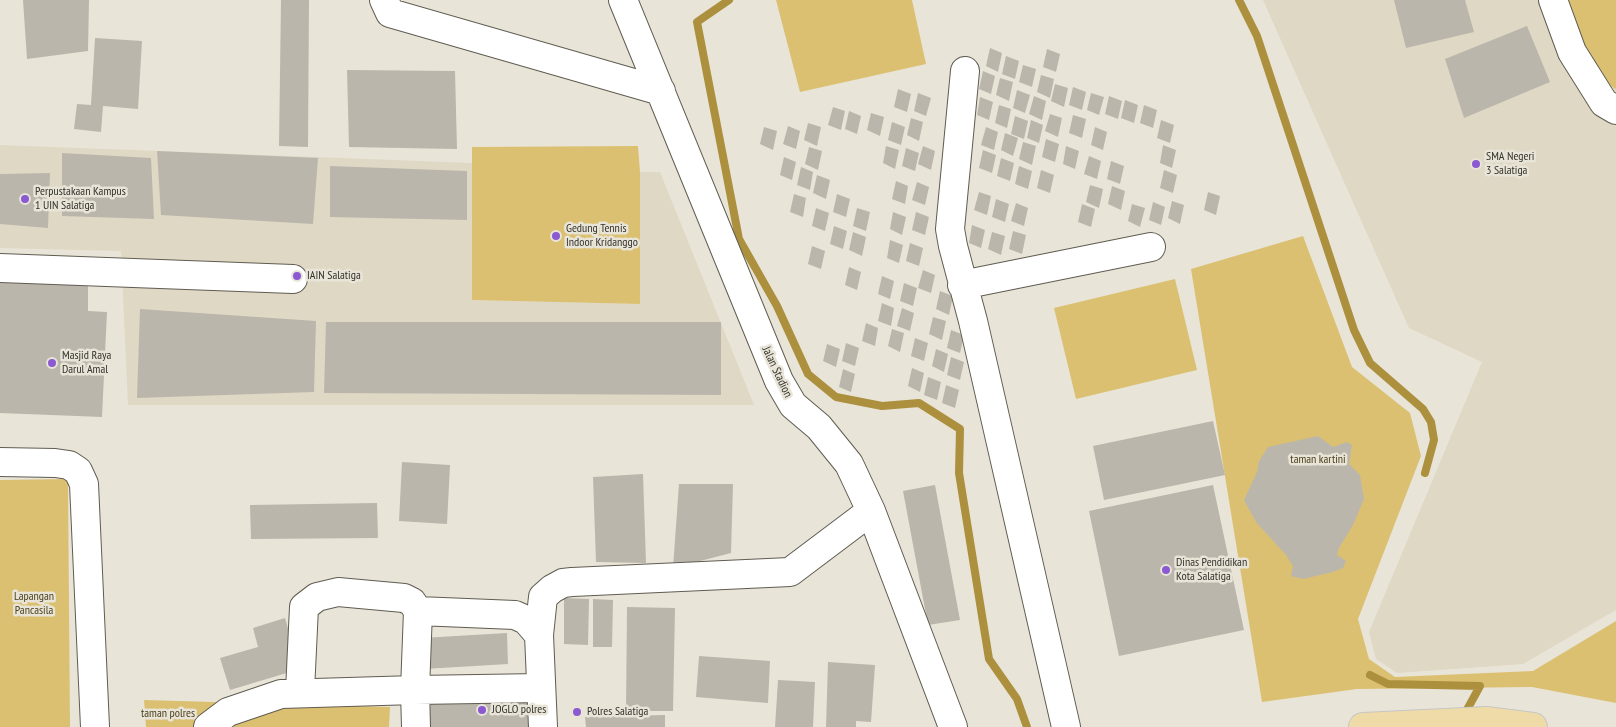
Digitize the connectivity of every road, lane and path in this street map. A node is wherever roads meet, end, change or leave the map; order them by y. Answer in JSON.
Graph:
{"nodes":[{"id":1,"x":384,"y":0,"type":"edge"},
{"id":2,"x":623,"y":0,"type":"edge"},
{"id":3,"x":1553,"y":0,"type":"edge"},
{"id":4,"x":965,"y":71,"type":"dead end"},
{"id":5,"x":661,"y":91,"type":"junction"},
{"id":6,"x":1616,"y":110,"type":"edge"},
{"id":7,"x":1150,"y":247,"type":"dead end"},
{"id":8,"x":0,"y":268,"type":"edge"},
{"id":9,"x":293,"y":279,"type":"dead end"},
{"id":10,"x":962,"y":285,"type":"junction"},
{"id":11,"x":0,"y":462,"type":"edge"},
{"id":12,"x":871,"y":511,"type":"junction"},
{"id":13,"x":418,"y":611,"type":"junction"},
{"id":14,"x":539,"y":635,"type":"junction"},
{"id":15,"x":541,"y":688,"type":"junction"},
{"id":16,"x":415,"y":690,"type":"junction"},
{"id":17,"x":300,"y":691,"type":"junction"},
{"id":18,"x":1484,"y":723,"type":"edge"},
{"id":19,"x":1522,"y":726,"type":"edge"},
{"id":20,"x":95,"y":727,"type":"edge"},
{"id":21,"x":208,"y":727,"type":"edge"},
{"id":22,"x":416,"y":727,"type":"edge"},
{"id":23,"x":543,"y":727,"type":"edge"},
{"id":24,"x":953,"y":727,"type":"edge"},
{"id":25,"x":1066,"y":727,"type":"edge"},
{"id":26,"x":1363,"y":727,"type":"edge"}],
"edges":[{"from":1,"to":5,"type":"street"},
{"from":2,"to":5,"type":"street","name":"Jalan Stadion"},
{"from":3,"to":6,"type":"street"},
{"from":4,"to":10,"type":"street"},
{"from":5,"to":12,"type":"street","name":"Jalan Stadion"},
{"from":7,"to":10,"type":"street"},
{"from":8,"to":9,"type":"street"},
{"from":10,"to":25,"type":"street"},
{"from":11,"to":20,"type":"street"},
{"from":12,"to":14,"type":"street"},
{"from":12,"to":24,"type":"street","name":"Jalan Stadion"},
{"from":13,"to":14,"type":"street"},
{"from":13,"to":16,"type":"street"},
{"from":13,"to":17,"type":"street"},
{"from":14,"to":15,"type":"street"},
{"from":15,"to":16,"type":"street"},
{"from":15,"to":23,"type":"street"},
{"from":16,"to":17,"type":"street"},
{"from":16,"to":22,"type":"street"},
{"from":17,"to":21,"type":"street"},
{"from":18,"to":19,"type":"main road"},
{"from":18,"to":26,"type":"main road"}]}
